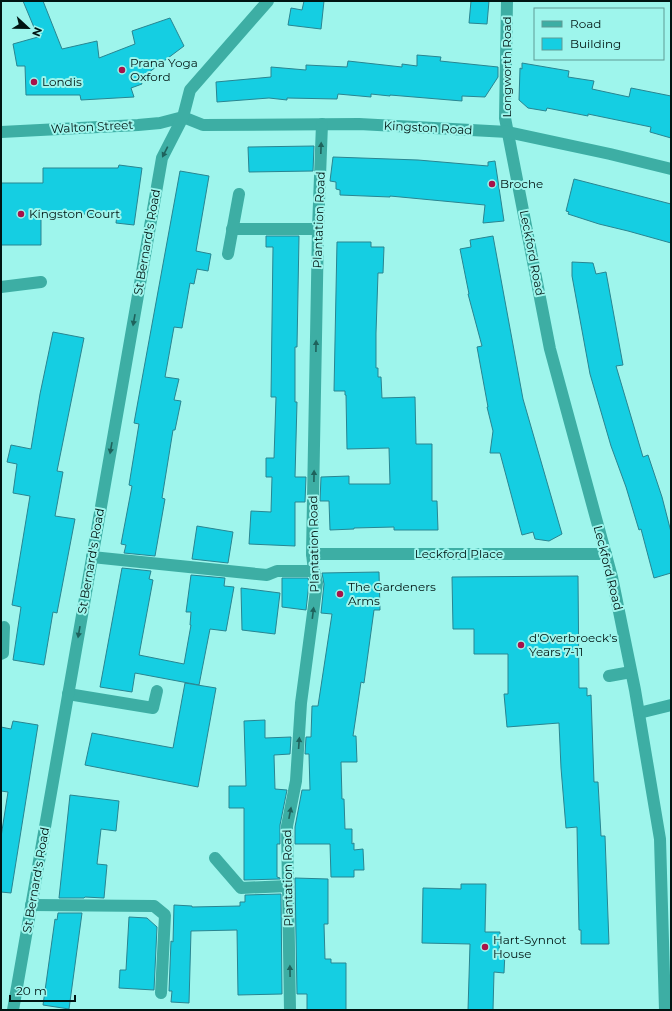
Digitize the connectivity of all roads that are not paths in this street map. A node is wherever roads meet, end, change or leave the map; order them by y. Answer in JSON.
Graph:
{"nodes":[{"id":1,"x":268,"y":1,"type":"edge"},
{"id":2,"x":507,"y":1,"type":"edge"},
{"id":3,"x":183,"y":117,"type":"junction"},
{"id":4,"x":322,"y":124,"type":"junction"},
{"id":5,"x":1,"y":132,"type":"edge"},
{"id":6,"x":508,"y":132,"type":"junction"},
{"id":7,"x":671,"y":169,"type":"edge"},
{"id":8,"x":239,"y":194,"type":"dead end"},
{"id":9,"x":232,"y":229,"type":"junction"},
{"id":10,"x":318,"y":229,"type":"junction"},
{"id":11,"x":228,"y":254,"type":"dead end"},
{"id":12,"x":41,"y":282,"type":"dead end"},
{"id":13,"x":1,"y":287,"type":"edge"},
{"id":14,"x":312,"y":554,"type":"junction"},
{"id":15,"x":606,"y":554,"type":"junction"},
{"id":16,"x":92,"y":557,"type":"junction"},
{"id":17,"x":314,"y":571,"type":"junction"},
{"id":18,"x":4,"y":627,"type":"dead end"},
{"id":19,"x":1,"y":654,"type":"edge"},
{"id":20,"x":631,"y":672,"type":"junction"},
{"id":21,"x":609,"y":676,"type":"dead end"},
{"id":22,"x":157,"y":690,"type":"dead end"},
{"id":23,"x":68,"y":694,"type":"junction"},
{"id":24,"x":671,"y":705,"type":"edge"},
{"id":25,"x":639,"y":713,"type":"junction"},
{"id":26,"x":215,"y":858,"type":"dead end"},
{"id":27,"x":288,"y":886,"type":"junction"},
{"id":28,"x":31,"y":906,"type":"junction"},
{"id":29,"x":667,"y":975,"type":"edge"},
{"id":30,"x":161,"y":993,"type":"dead end"},
{"id":31,"x":13,"y":1010,"type":"edge"},
{"id":32,"x":290,"y":1010,"type":"edge"},
{"id":33,"x":665,"y":1010,"type":"edge"}],
"edges":[{"from":1,"to":3,"type":"street","name":"St Bernard's Road"},
{"from":2,"to":6,"type":"street","name":"Longworth Road"},
{"from":3,"to":4,"type":"street","name":"Kingston Road"},
{"from":3,"to":5,"type":"street","name":"Walton Street"},
{"from":3,"to":16,"type":"street","name":"St Bernard's Road","one_way":true},
{"from":4,"to":6,"type":"street","name":"Kingston Road"},
{"from":10,"to":4,"type":"street","name":"Plantation Road","one_way":true},
{"from":6,"to":7,"type":"street","name":"Kingston Road"},
{"from":6,"to":15,"type":"street","name":"Leckford Road"},
{"from":8,"to":9,"type":"street"},
{"from":9,"to":10,"type":"street"},
{"from":9,"to":11,"type":"street"},
{"from":14,"to":10,"type":"street","name":"Plantation Road","one_way":true},
{"from":12,"to":13,"type":"street"},
{"from":14,"to":15,"type":"street","name":"Leckford Place"},
{"from":14,"to":17,"type":"street","name":"Plantation Road"},
{"from":15,"to":20,"type":"street","name":"Leckford Road"},
{"from":16,"to":17,"type":"street"},
{"from":16,"to":23,"type":"street","name":"St Bernard's Road","one_way":true},
{"from":27,"to":17,"type":"street","name":"Plantation Road","one_way":true},
{"from":18,"to":19,"type":"street"},
{"from":20,"to":21,"type":"street"},
{"from":20,"to":25,"type":"street","name":"Leckford Road"},
{"from":22,"to":23,"type":"street"},
{"from":23,"to":28,"type":"street","name":"St Bernard's Road"},
{"from":24,"to":25,"type":"street"},
{"from":25,"to":29,"type":"street","name":"Leckford Road"},
{"from":26,"to":27,"type":"street"},
{"from":32,"to":27,"type":"street","name":"Plantation Road","one_way":true},
{"from":28,"to":30,"type":"street"},
{"from":28,"to":31,"type":"street","name":"St Bernard's Road"},
{"from":29,"to":33,"type":"street","name":"Leckford Road"}]}
